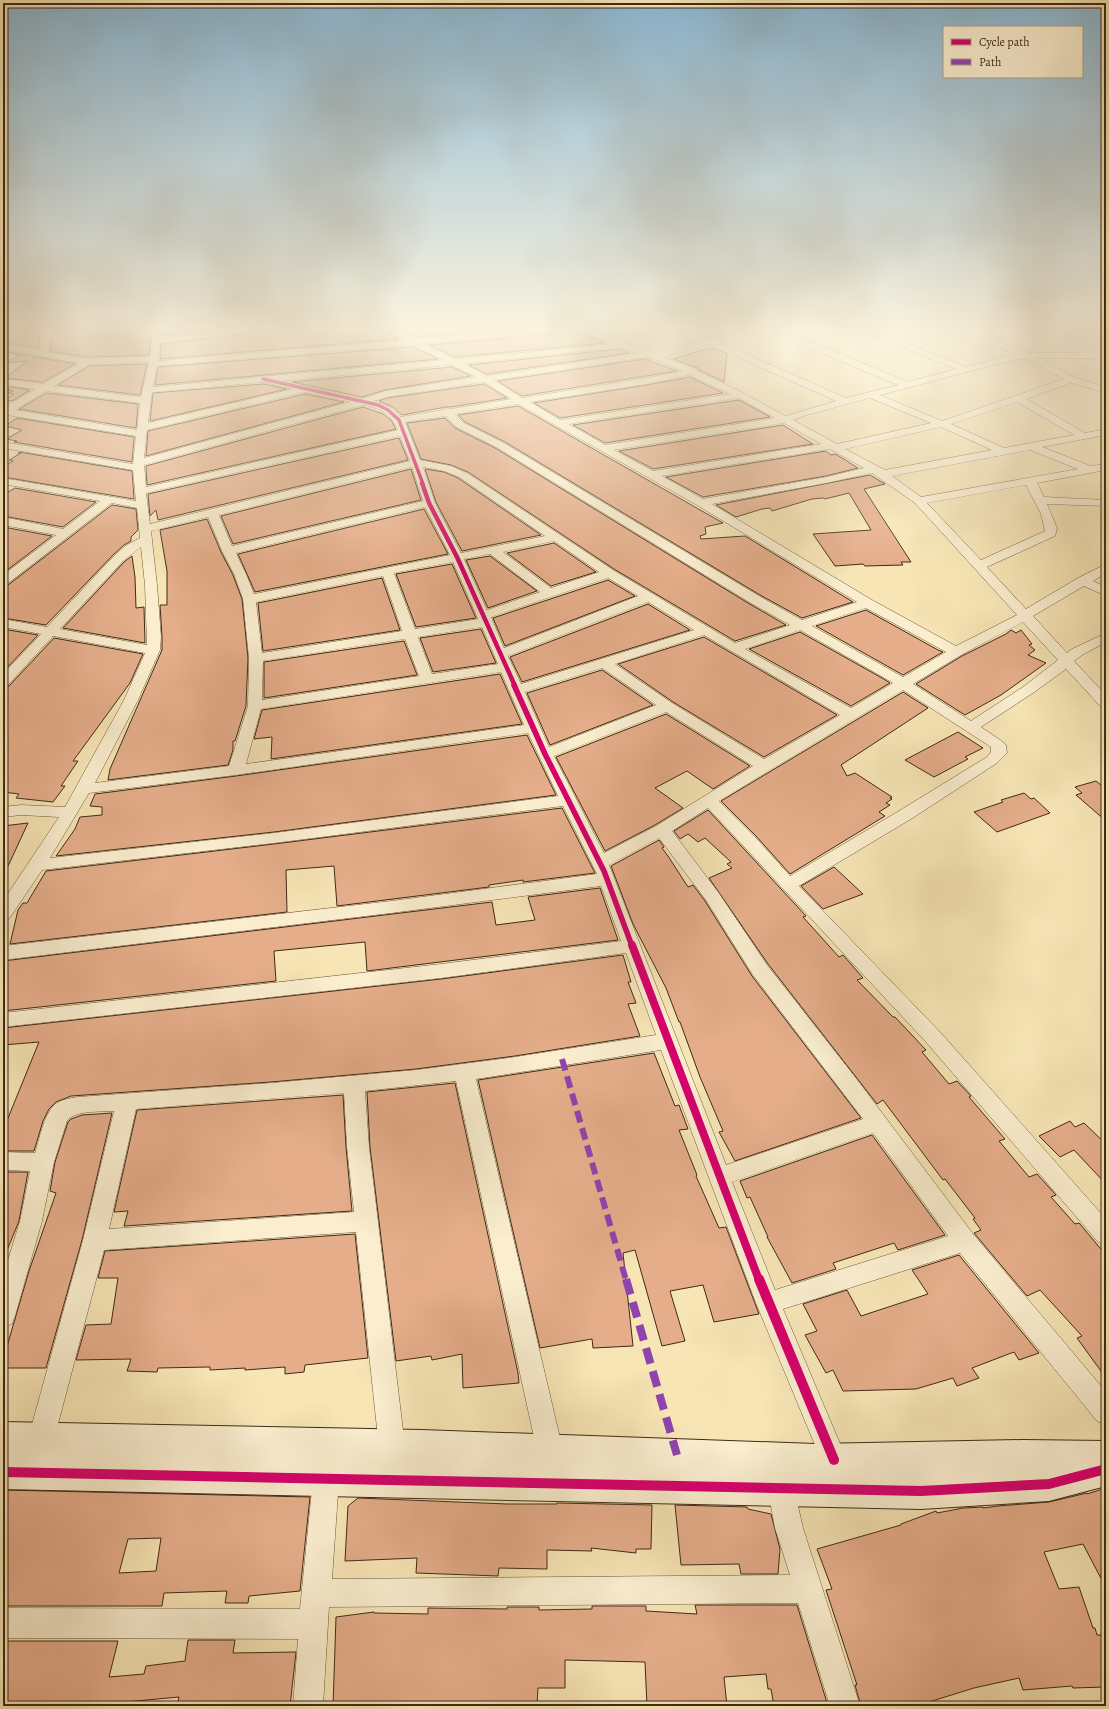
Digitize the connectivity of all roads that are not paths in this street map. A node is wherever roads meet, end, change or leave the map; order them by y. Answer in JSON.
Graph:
{"nodes":[{"id":1,"x":14,"y":406,"type":"edge"},
{"id":2,"x":145,"y":406,"type":"edge"},
{"id":3,"x":241,"y":406,"type":"edge"},
{"id":4,"x":348,"y":406,"type":"edge"},
{"id":5,"x":377,"y":406,"type":"edge"},
{"id":6,"x":485,"y":406,"type":"edge"},
{"id":7,"x":528,"y":406,"type":"edge"},
{"id":8,"x":670,"y":406,"type":"edge"},
{"id":9,"x":759,"y":406,"type":"edge"},
{"id":10,"x":833,"y":406,"type":"edge"},
{"id":11,"x":897,"y":406,"type":"edge"},
{"id":12,"x":995,"y":406,"type":"edge"},
{"id":13,"x":1031,"y":406,"type":"edge"},
{"id":14,"x":447,"y":411,"type":"junction"},
{"id":15,"x":4,"y":412,"type":"edge"},
{"id":16,"x":785,"y":420,"type":"junction"},
{"id":17,"x":558,"y":423,"type":"junction"},
{"id":18,"x":942,"y":424,"type":"junction"},
{"id":19,"x":401,"y":426,"type":"junction"},
{"id":20,"x":141,"y":431,"type":"junction"},
{"id":21,"x":1106,"y":432,"type":"edge"},
{"id":22,"x":1083,"y":436,"type":"junction"},
{"id":23,"x":3,"y":445,"type":"edge"},
{"id":24,"x":1030,"y":446,"type":"junction"},
{"id":25,"x":833,"y":447,"type":"junction"},
{"id":26,"x":602,"y":448,"type":"junction"},
{"id":27,"x":1002,"y":451,"type":"junction"},
{"id":28,"x":416,"y":463,"type":"junction"},
{"id":29,"x":138,"y":465,"type":"junction"},
{"id":30,"x":1106,"y":467,"type":"edge"},
{"id":31,"x":1090,"y":470,"type":"junction"},
{"id":32,"x":878,"y":471,"type":"junction"},
{"id":33,"x":1106,"y":471,"type":"edge"},
{"id":34,"x":650,"y":475,"type":"junction"},
{"id":35,"x":3,"y":481,"type":"edge"},
{"id":36,"x":1030,"y":481,"type":"junction"},
{"id":37,"x":141,"y":491,"type":"junction"},
{"id":38,"x":110,"y":500,"type":"junction"},
{"id":39,"x":1041,"y":500,"type":"junction"},
{"id":40,"x":919,"y":502,"type":"junction"},
{"id":41,"x":702,"y":503,"type":"junction"},
{"id":42,"x":1106,"y":503,"type":"edge"},
{"id":43,"x":429,"y":504,"type":"junction"},
{"id":44,"x":142,"y":505,"type":"junction"},
{"id":45,"x":212,"y":513,"type":"junction"},
{"id":46,"x":3,"y":521,"type":"edge"},
{"id":47,"x":65,"y":533,"type":"junction"},
{"id":48,"x":146,"y":534,"type":"junction"},
{"id":49,"x":557,"y":537,"type":"junction"},
{"id":50,"x":228,"y":551,"type":"junction"},
{"id":51,"x":494,"y":551,"type":"junction"},
{"id":52,"x":457,"y":557,"type":"junction"},
{"id":53,"x":980,"y":565,"type":"junction"},
{"id":54,"x":3,"y":566,"type":"edge"},
{"id":55,"x":1106,"y":568,"type":"edge"},
{"id":56,"x":18,"y":569,"type":"junction"},
{"id":57,"x":387,"y":570,"type":"junction"},
{"id":58,"x":608,"y":573,"type":"junction"},
{"id":59,"x":3,"y":581,"type":"edge"},
{"id":60,"x":1082,"y":581,"type":"junction"},
{"id":61,"x":1106,"y":592,"type":"edge"},
{"id":62,"x":549,"y":593,"type":"junction"},
{"id":63,"x":648,"y":596,"type":"junction"},
{"id":64,"x":249,"y":599,"type":"junction"},
{"id":65,"x":867,"y":603,"type":"junction"},
{"id":66,"x":1026,"y":615,"type":"junction"},
{"id":67,"x":485,"y":619,"type":"junction"},
{"id":68,"x":3,"y":623,"type":"edge"},
{"id":69,"x":800,"y":625,"type":"junction"},
{"id":70,"x":704,"y":630,"type":"junction"},
{"id":71,"x":51,"y":632,"type":"junction"},
{"id":72,"x":411,"y":634,"type":"junction"},
{"id":73,"x":1106,"y":637,"type":"edge"},
{"id":74,"x":734,"y":648,"type":"junction"},
{"id":75,"x":153,"y":650,"type":"junction"},
{"id":76,"x":956,"y":652,"type":"junction"},
{"id":77,"x":256,"y":658,"type":"junction"},
{"id":78,"x":1066,"y":660,"type":"junction"},
{"id":79,"x":504,"y":661,"type":"junction"},
{"id":80,"x":604,"y":663,"type":"junction"},
{"id":81,"x":427,"y":680,"type":"junction"},
{"id":82,"x":3,"y":682,"type":"edge"},
{"id":83,"x":902,"y":684,"type":"junction"},
{"id":84,"x":517,"y":690,"type":"junction"},
{"id":85,"x":1106,"y":704,"type":"edge"},
{"id":86,"x":255,"y":706,"type":"junction"},
{"id":87,"x":667,"y":706,"type":"junction"},
{"id":88,"x":850,"y":714,"type":"junction"},
{"id":89,"x":971,"y":727,"type":"junction"},
{"id":90,"x":533,"y":728,"type":"junction"},
{"id":91,"x":545,"y":754,"type":"junction"},
{"id":92,"x":764,"y":766,"type":"junction"},
{"id":93,"x":236,"y":770,"type":"junction"},
{"id":94,"x":84,"y":789,"type":"junction"},
{"id":95,"x":567,"y":800,"type":"junction"},
{"id":96,"x":710,"y":801,"type":"junction"},
{"id":97,"x":3,"y":804,"type":"edge"},
{"id":98,"x":22,"y":810,"type":"junction"},
{"id":99,"x":3,"y":812,"type":"edge"},
{"id":100,"x":69,"y":812,"type":"junction"},
{"id":101,"x":662,"y":830,"type":"junction"},
{"id":102,"x":600,"y":863,"type":"junction"},
{"id":103,"x":37,"y":865,"type":"junction"},
{"id":104,"x":607,"y":879,"type":"junction"},
{"id":105,"x":788,"y":885,"type":"junction"},
{"id":106,"x":3,"y":915,"type":"edge"},
{"id":107,"x":631,"y":946,"type":"junction"},
{"id":108,"x":3,"y":953,"type":"edge"},
{"id":109,"x":3,"y":1020,"type":"edge"},
{"id":110,"x":667,"y":1041,"type":"junction"},
{"id":111,"x":464,"y":1072,"type":"junction"},
{"id":112,"x":354,"y":1084,"type":"junction"},
{"id":113,"x":127,"y":1101,"type":"junction"},
{"id":114,"x":877,"y":1123,"type":"junction"},
{"id":115,"x":3,"y":1161,"type":"edge"},
{"id":116,"x":43,"y":1162,"type":"junction"},
{"id":117,"x":719,"y":1177,"type":"junction"},
{"id":118,"x":367,"y":1221,"type":"junction"},
{"id":119,"x":1106,"y":1235,"type":"edge"},
{"id":120,"x":95,"y":1240,"type":"junction"},
{"id":121,"x":965,"y":1241,"type":"junction"},
{"id":122,"x":768,"y":1303,"type":"junction"},
{"id":123,"x":3,"y":1316,"type":"edge"},
{"id":124,"x":1106,"y":1412,"type":"edge"},
{"id":125,"x":3,"y":1439,"type":"edge"},
{"id":126,"x":41,"y":1439,"type":"junction"},
{"id":127,"x":392,"y":1447,"type":"junction"},
{"id":128,"x":550,"y":1451,"type":"junction"},
{"id":129,"x":1106,"y":1458,"type":"edge"},
{"id":130,"x":834,"y":1460,"type":"junction"},
{"id":131,"x":1106,"y":1469,"type":"edge"},
{"id":132,"x":3,"y":1472,"type":"edge"},
{"id":133,"x":778,"y":1474,"type":"junction"},
{"id":134,"x":326,"y":1479,"type":"junction"},
{"id":135,"x":808,"y":1589,"type":"junction"},
{"id":136,"x":316,"y":1593,"type":"junction"},
{"id":137,"x":3,"y":1623,"type":"edge"},
{"id":138,"x":314,"y":1624,"type":"junction"},
{"id":139,"x":308,"y":1706,"type":"edge"},
{"id":140,"x":845,"y":1706,"type":"edge"}],
"edges":[{"from":1,"to":15,"type":"street"},
{"from":2,"to":20,"type":"street"},
{"from":3,"to":20,"type":"street"},
{"from":4,"to":29,"type":"street"},
{"from":5,"to":19,"type":"street"},
{"from":6,"to":14,"type":"street"},
{"from":7,"to":17,"type":"street"},
{"from":8,"to":17,"type":"street"},
{"from":9,"to":16,"type":"street"},
{"from":10,"to":16,"type":"street"},
{"from":11,"to":18,"type":"street"},
{"from":12,"to":18,"type":"street"},
{"from":13,"to":22,"type":"street"},
{"from":14,"to":19,"type":"street"},
{"from":14,"to":69,"type":"street"},
{"from":15,"to":20,"type":"street"},
{"from":16,"to":25,"type":"street"},
{"from":16,"to":26,"type":"street"},
{"from":17,"to":26,"type":"street"},
{"from":18,"to":25,"type":"street"},
{"from":18,"to":27,"type":"street"},
{"from":19,"to":28,"type":"street"},
{"from":19,"to":37,"type":"street"},
{"from":20,"to":29,"type":"street"},
{"from":21,"to":22,"type":"street"},
{"from":22,"to":24,"type":"street"},
{"from":23,"to":29,"type":"street"},
{"from":24,"to":27,"type":"street"},
{"from":24,"to":31,"type":"street"},
{"from":25,"to":32,"type":"street"},
{"from":25,"to":34,"type":"street"},
{"from":26,"to":34,"type":"street"},
{"from":27,"to":32,"type":"street"},
{"from":28,"to":43,"type":"street"},
{"from":28,"to":45,"type":"street"},
{"from":28,"to":49,"type":"street"},
{"from":29,"to":37,"type":"street"},
{"from":30,"to":31,"type":"street"},
{"from":31,"to":33,"type":"street"},
{"from":31,"to":36,"type":"street"},
{"from":32,"to":40,"type":"street"},
{"from":32,"to":41,"type":"street"},
{"from":34,"to":41,"type":"street"},
{"from":35,"to":38,"type":"street"},
{"from":36,"to":39,"type":"street"},
{"from":36,"to":40,"type":"street"},
{"from":37,"to":44,"type":"street"},
{"from":38,"to":44,"type":"street"},
{"from":38,"to":47,"type":"street"},
{"from":39,"to":42,"type":"street"},
{"from":39,"to":53,"type":"street"},
{"from":40,"to":53,"type":"street"},
{"from":41,"to":65,"type":"street"},
{"from":43,"to":50,"type":"street"},
{"from":43,"to":52,"type":"street"},
{"from":44,"to":48,"type":"street"},
{"from":45,"to":48,"type":"street"},
{"from":45,"to":50,"type":"street"},
{"from":46,"to":47,"type":"street"},
{"from":47,"to":56,"type":"street"},
{"from":48,"to":71,"type":"street"},
{"from":48,"to":75,"type":"street"},
{"from":49,"to":51,"type":"street"},
{"from":49,"to":58,"type":"street"},
{"from":50,"to":64,"type":"street"},
{"from":51,"to":52,"type":"street"},
{"from":51,"to":62,"type":"street"},
{"from":52,"to":57,"type":"street"},
{"from":52,"to":67,"type":"street"},
{"from":53,"to":66,"type":"street"},
{"from":54,"to":56,"type":"street"},
{"from":55,"to":60,"type":"street"},
{"from":56,"to":59,"type":"street"},
{"from":57,"to":64,"type":"street"},
{"from":57,"to":72,"type":"street"},
{"from":58,"to":62,"type":"street"},
{"from":58,"to":63,"type":"street"},
{"from":60,"to":61,"type":"street"},
{"from":60,"to":66,"type":"street"},
{"from":62,"to":67,"type":"street"},
{"from":63,"to":70,"type":"street"},
{"from":63,"to":79,"type":"street"},
{"from":64,"to":77,"type":"street"},
{"from":65,"to":69,"type":"street"},
{"from":65,"to":76,"type":"street"},
{"from":66,"to":76,"type":"street"},
{"from":66,"to":78,"type":"street"},
{"from":67,"to":72,"type":"street"},
{"from":67,"to":79,"type":"street"},
{"from":68,"to":71,"type":"street"},
{"from":69,"to":74,"type":"street"},
{"from":69,"to":83,"type":"street"},
{"from":70,"to":74,"type":"street"},
{"from":70,"to":80,"type":"street"},
{"from":71,"to":75,"type":"street"},
{"from":71,"to":82,"type":"street"},
{"from":72,"to":77,"type":"street"},
{"from":72,"to":81,"type":"street"},
{"from":73,"to":78,"type":"street"},
{"from":74,"to":88,"type":"street"},
{"from":75,"to":94,"type":"street"},
{"from":76,"to":83,"type":"street"},
{"from":77,"to":86,"type":"street"},
{"from":78,"to":85,"type":"street"},
{"from":78,"to":89,"type":"street"},
{"from":79,"to":81,"type":"street"},
{"from":79,"to":84,"type":"street"},
{"from":80,"to":84,"type":"street"},
{"from":80,"to":87,"type":"street"},
{"from":81,"to":86,"type":"street"},
{"from":83,"to":88,"type":"street"},
{"from":83,"to":89,"type":"street"},
{"from":84,"to":90,"type":"street"},
{"from":86,"to":93,"type":"street"},
{"from":87,"to":91,"type":"street"},
{"from":87,"to":92,"type":"street"},
{"from":88,"to":92,"type":"street"},
{"from":89,"to":105,"type":"street"},
{"from":90,"to":91,"type":"street"},
{"from":90,"to":93,"type":"street"},
{"from":91,"to":95,"type":"street"},
{"from":92,"to":96,"type":"street"},
{"from":93,"to":94,"type":"street"},
{"from":94,"to":100,"type":"street"},
{"from":95,"to":102,"type":"street"},
{"from":95,"to":103,"type":"street"},
{"from":96,"to":101,"type":"street"},
{"from":96,"to":105,"type":"street"},
{"from":97,"to":98,"type":"street"},
{"from":98,"to":99,"type":"street"},
{"from":98,"to":100,"type":"street"},
{"from":100,"to":103,"type":"street"},
{"from":101,"to":102,"type":"street"},
{"from":101,"to":114,"type":"street"},
{"from":102,"to":104,"type":"street"},
{"from":103,"to":106,"type":"street"},
{"from":104,"to":107,"type":"street"},
{"from":104,"to":108,"type":"street"},
{"from":105,"to":119,"type":"street"},
{"from":107,"to":109,"type":"street"},
{"from":107,"to":110,"type":"street"},
{"from":110,"to":111,"type":"street"},
{"from":110,"to":117,"type":"street"},
{"from":111,"to":112,"type":"street"},
{"from":111,"to":128,"type":"street"},
{"from":112,"to":113,"type":"street"},
{"from":112,"to":118,"type":"street"},
{"from":113,"to":116,"type":"street"},
{"from":113,"to":120,"type":"street"},
{"from":114,"to":117,"type":"street"},
{"from":114,"to":121,"type":"street"},
{"from":115,"to":116,"type":"street"},
{"from":116,"to":123,"type":"street"},
{"from":117,"to":122,"type":"street"},
{"from":118,"to":120,"type":"street"},
{"from":118,"to":127,"type":"street"},
{"from":120,"to":126,"type":"street"},
{"from":121,"to":122,"type":"street"},
{"from":121,"to":124,"type":"street"},
{"from":122,"to":130,"type":"street"},
{"from":125,"to":126,"type":"street"},
{"from":126,"to":127,"type":"street"},
{"from":127,"to":128,"type":"street"},
{"from":128,"to":133,"type":"street"},
{"from":129,"to":130,"type":"street"},
{"from":130,"to":133,"type":"street"},
{"from":131,"to":133,"type":"street"},
{"from":132,"to":134,"type":"street"},
{"from":133,"to":134,"type":"street"},
{"from":133,"to":135,"type":"street"},
{"from":134,"to":136,"type":"street"},
{"from":135,"to":136,"type":"street"},
{"from":135,"to":140,"type":"street"},
{"from":136,"to":138,"type":"street"},
{"from":137,"to":138,"type":"street"},
{"from":138,"to":139,"type":"street"}]}
